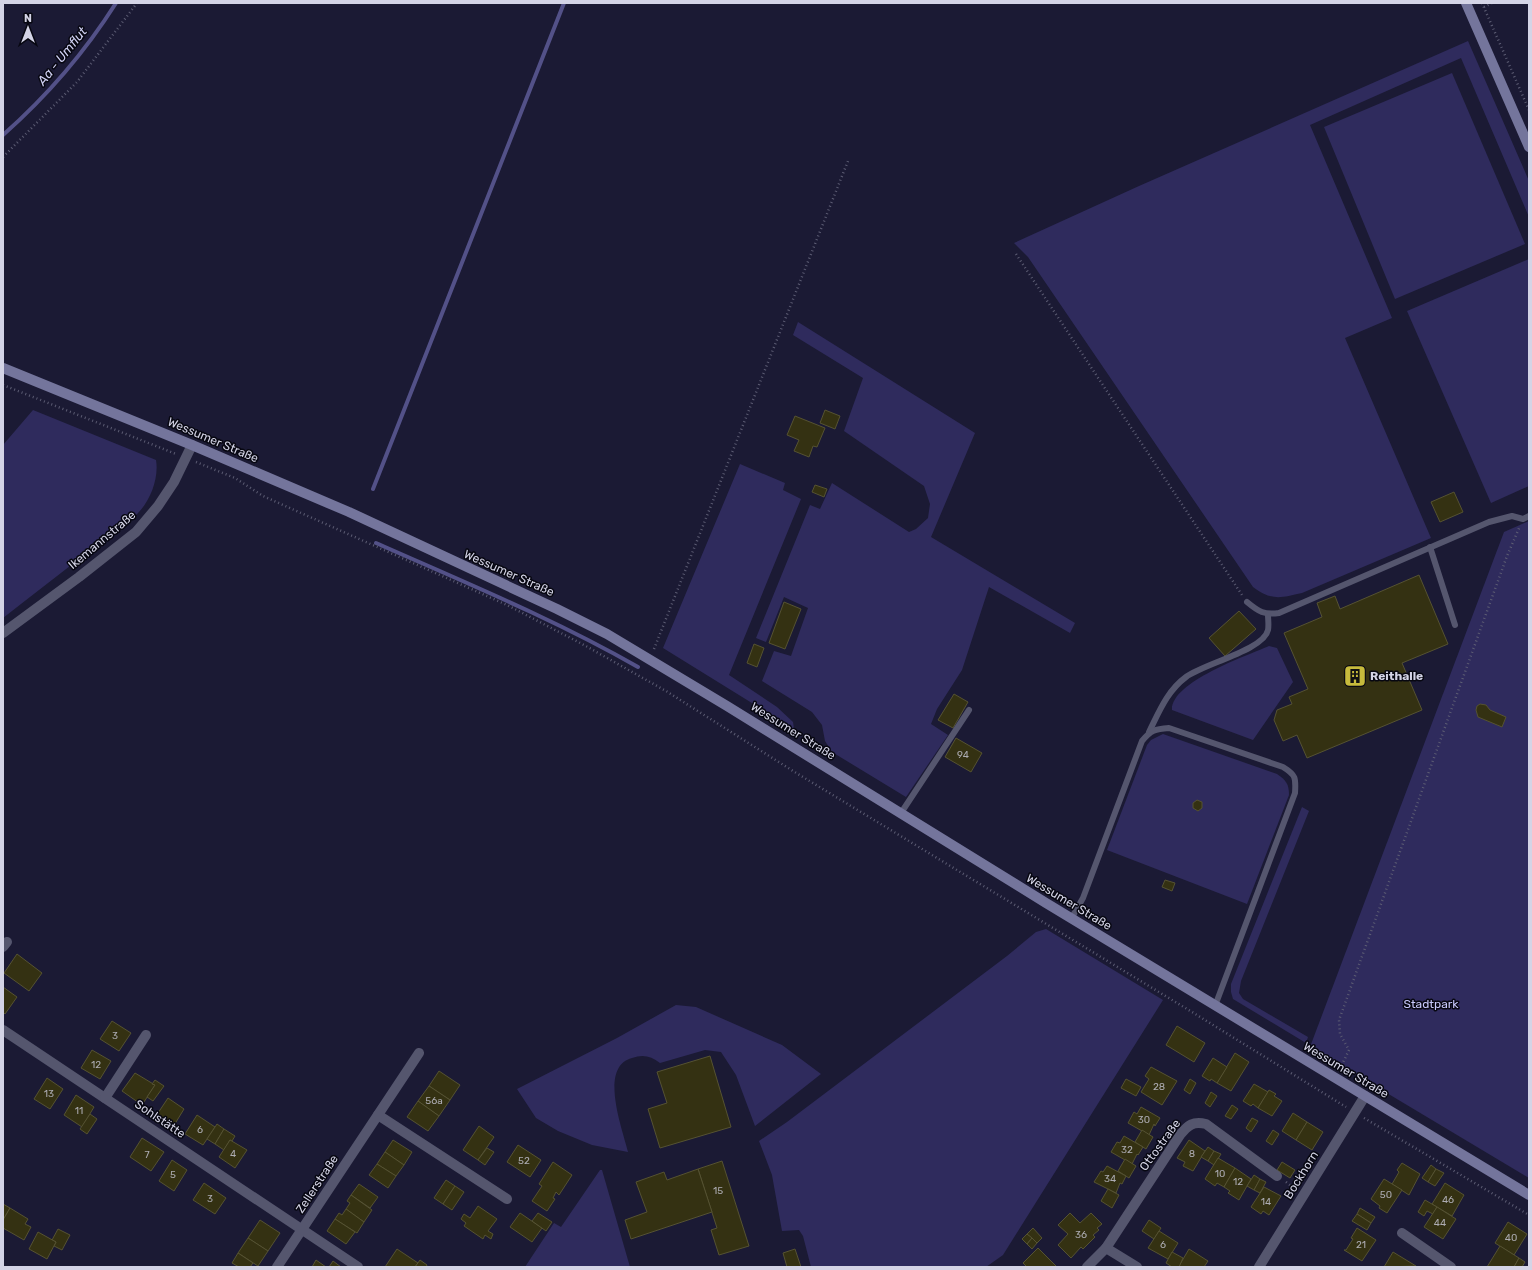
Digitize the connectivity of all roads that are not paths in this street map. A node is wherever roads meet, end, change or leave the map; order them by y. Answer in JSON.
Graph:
{"nodes":[{"id":1,"x":1466,"y":3,"type":"edge"},
{"id":2,"x":1529,"y":147,"type":"edge"},
{"id":3,"x":3,"y":368,"type":"edge"},
{"id":4,"x":192,"y":445,"type":"junction"},
{"id":5,"x":1526,"y":517,"type":"edge"},
{"id":6,"x":1430,"y":547,"type":"junction"},
{"id":7,"x":1247,"y":602,"type":"road end"},
{"id":8,"x":1268,"y":615,"type":"junction"},
{"id":9,"x":1455,"y":625,"type":"dead end"},
{"id":10,"x":3,"y":633,"type":"edge"},
{"id":11,"x":969,"y":710,"type":"dead end"},
{"id":12,"x":1149,"y":732,"type":"junction"},
{"id":13,"x":901,"y":813,"type":"junction"},
{"id":14,"x":1071,"y":919,"type":"junction"},
{"id":15,"x":1215,"y":1006,"type":"junction"},
{"id":16,"x":3,"y":1030,"type":"edge"},
{"id":17,"x":146,"y":1035,"type":"dead end"},
{"id":18,"x":418,"y":1053,"type":"dead end"},
{"id":19,"x":1365,"y":1096,"type":"junction"},
{"id":20,"x":105,"y":1098,"type":"junction"},
{"id":21,"x":378,"y":1115,"type":"junction"},
{"id":22,"x":1277,"y":1176,"type":"road end"},
{"id":23,"x":1529,"y":1195,"type":"edge"},
{"id":24,"x":507,"y":1199,"type":"dead end"},
{"id":25,"x":302,"y":1230,"type":"junction"},
{"id":26,"x":1402,"y":1233,"type":"dead end"},
{"id":27,"x":1106,"y":1248,"type":"junction"},
{"id":28,"x":277,"y":1267,"type":"edge"},
{"id":29,"x":358,"y":1267,"type":"edge"},
{"id":30,"x":1088,"y":1267,"type":"edge"},
{"id":31,"x":1137,"y":1267,"type":"edge"},
{"id":32,"x":1259,"y":1267,"type":"edge"},
{"id":33,"x":1451,"y":1267,"type":"edge"}],
"edges":[{"from":1,"to":2,"type":"main road"},
{"from":3,"to":4,"type":"main road","name":"Wessumer Straße"},
{"from":4,"to":10,"type":"street","name":"Ikemannstraße"},
{"from":4,"to":13,"type":"main road","name":"Wessumer Straße"},
{"from":5,"to":6,"type":"lane"},
{"from":6,"to":8,"type":"lane"},
{"from":6,"to":9,"type":"lane"},
{"from":7,"to":8,"type":"lane"},
{"from":8,"to":12,"type":"lane"},
{"from":11,"to":13,"type":"lane"},
{"from":12,"to":14,"type":"lane"},
{"from":12,"to":15,"type":"lane"},
{"from":13,"to":14,"type":"main road","name":"Wessumer Straße"},
{"from":14,"to":15,"type":"main road","name":"Wessumer Straße"},
{"from":15,"to":19,"type":"main road","name":"Wessumer Straße"},
{"from":16,"to":20,"type":"street","name":"Sohlstätte"},
{"from":17,"to":20,"type":"street"},
{"from":18,"to":21,"type":"street","name":"Zellerstraße"},
{"from":19,"to":23,"type":"main road","name":"Wessumer Straße"},
{"from":19,"to":32,"type":"street","name":"Bockhorn"},
{"from":20,"to":25,"type":"street","name":"Sohlstätte"},
{"from":21,"to":24,"type":"street"},
{"from":21,"to":25,"type":"street","name":"Zellerstraße"},
{"from":22,"to":27,"type":"street","name":"Ottostraße"},
{"from":25,"to":28,"type":"street","name":"Zellerstraße"},
{"from":25,"to":29,"type":"street","name":"Sohlstätte"},
{"from":26,"to":33,"type":"street"},
{"from":27,"to":30,"type":"street","name":"Ottostraße"},
{"from":27,"to":31,"type":"street"}]}
